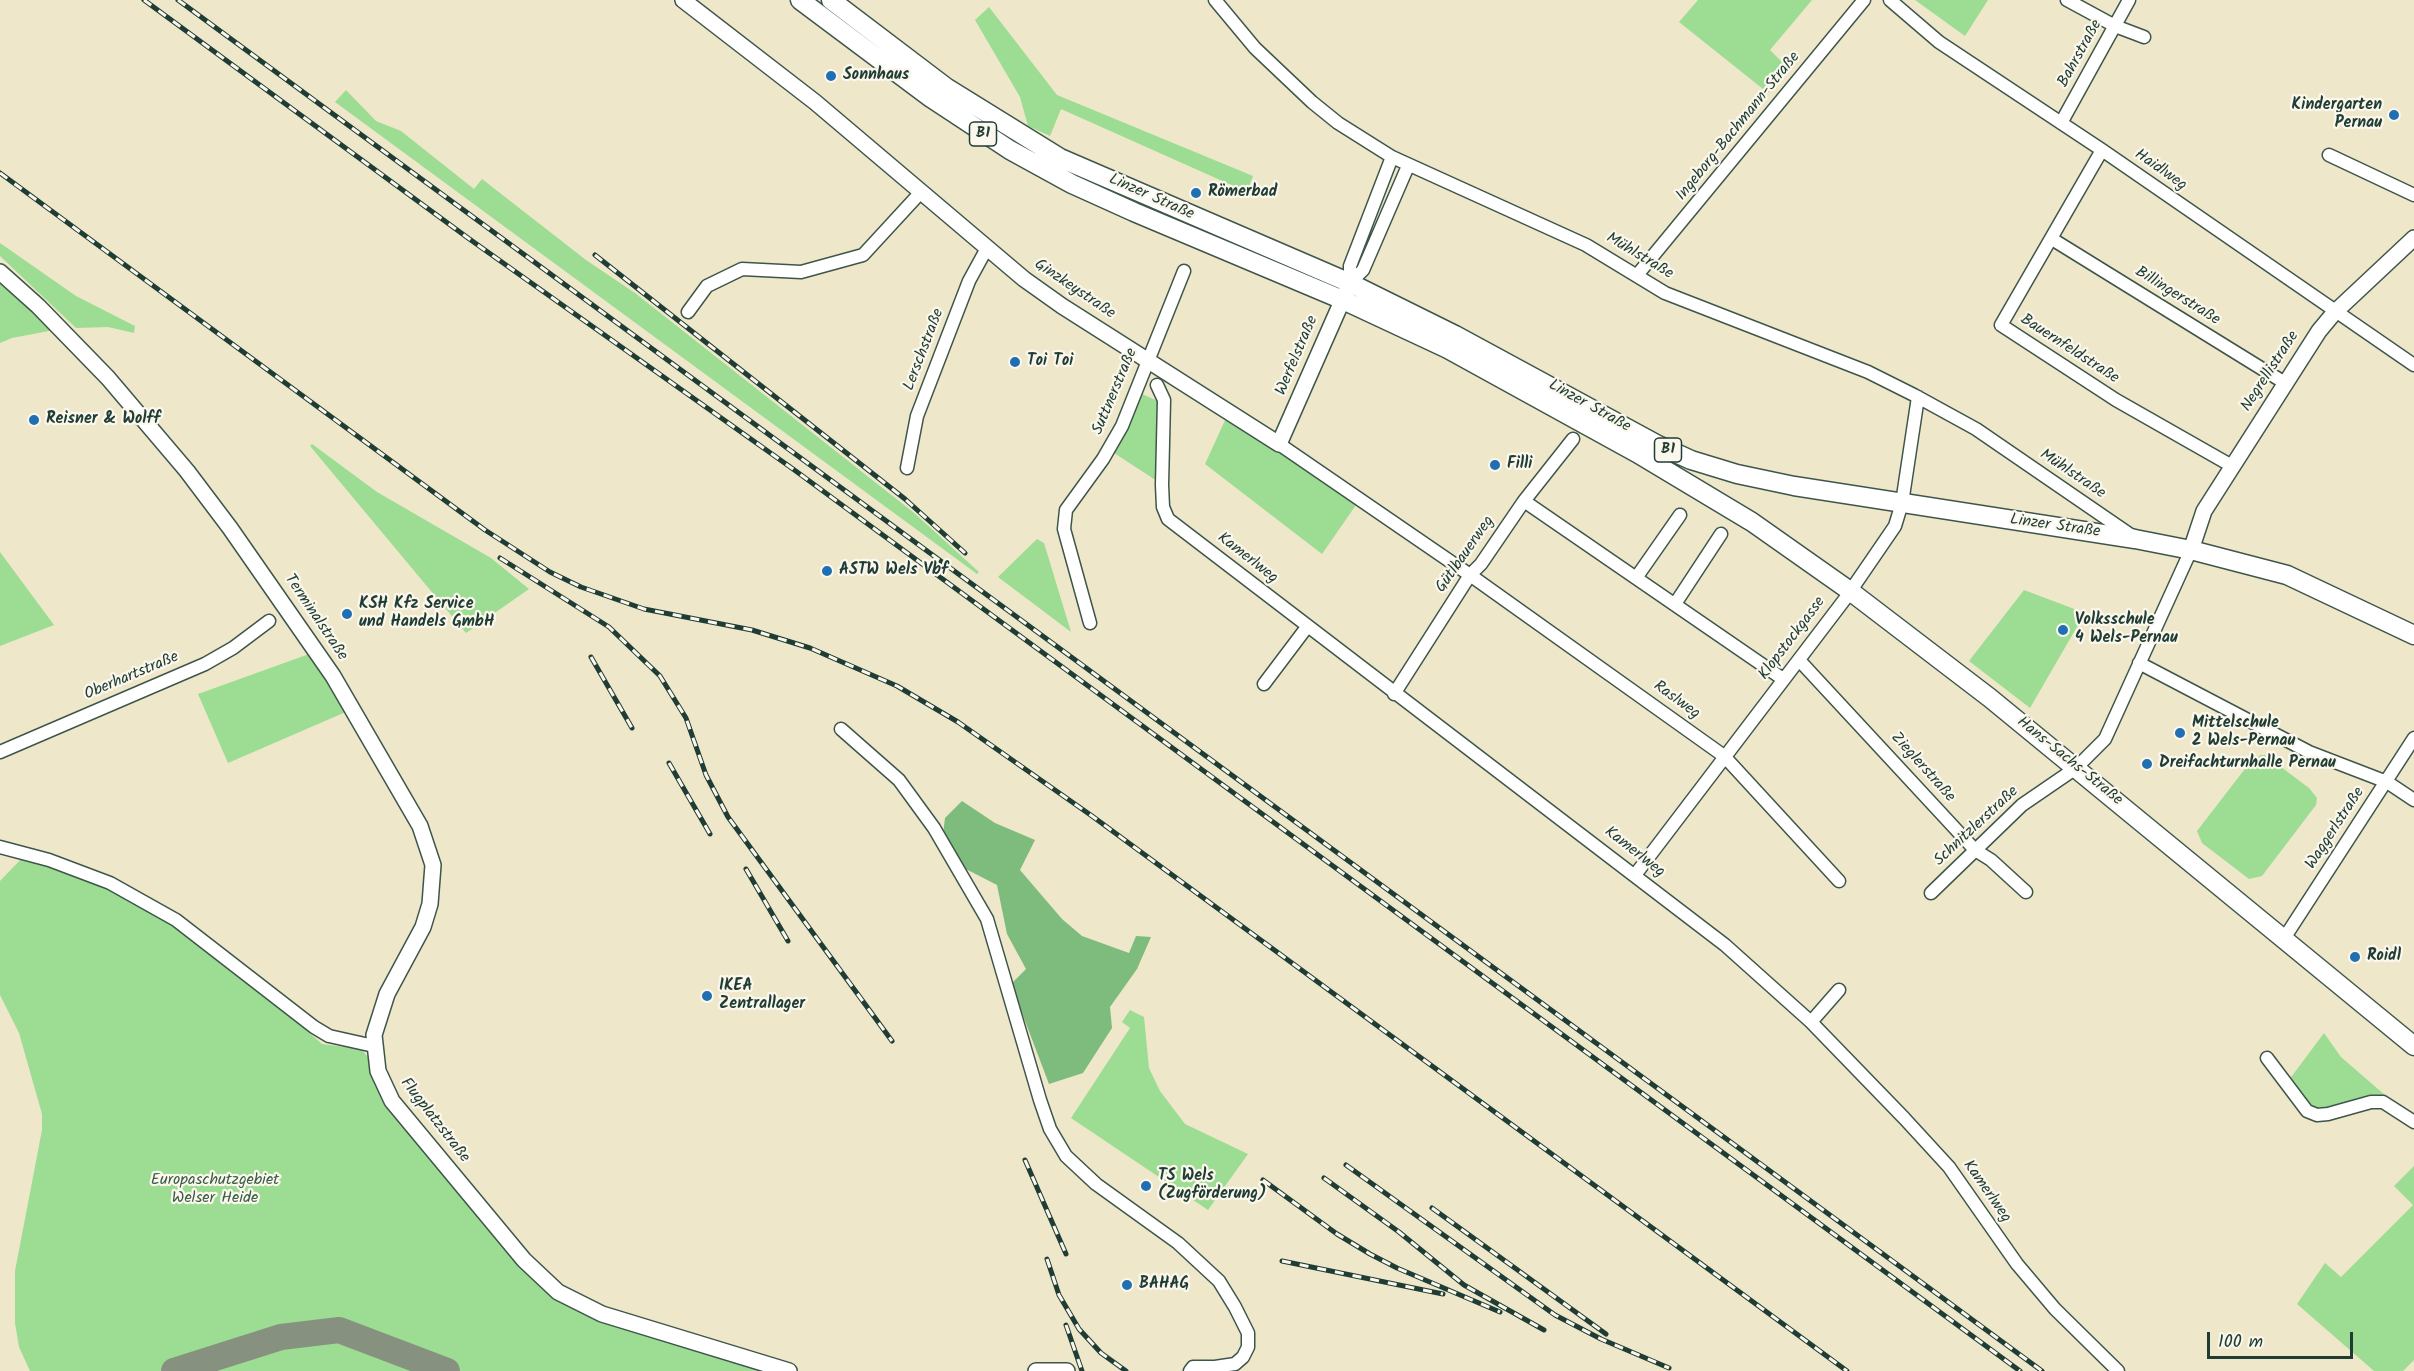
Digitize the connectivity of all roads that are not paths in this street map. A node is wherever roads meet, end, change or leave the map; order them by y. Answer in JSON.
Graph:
{"nodes":[{"id":1,"x":683,"y":0,"type":"edge"},
{"id":2,"x":801,"y":0,"type":"edge"},
{"id":3,"x":831,"y":0,"type":"edge"},
{"id":4,"x":1215,"y":0,"type":"edge"},
{"id":5,"x":1864,"y":0,"type":"edge"},
{"id":6,"x":1890,"y":0,"type":"edge"},
{"id":7,"x":2067,"y":0,"type":"edge"},
{"id":8,"x":2129,"y":0,"type":"edge"},
{"id":9,"x":2115,"y":26,"type":"junction"},
{"id":10,"x":2144,"y":37,"type":"dead end"},
{"id":11,"x":2061,"y":123,"type":"junction"},
{"id":12,"x":2102,"y":150,"type":"junction"},
{"id":13,"x":2329,"y":155,"type":"dead end"},
{"id":14,"x":1392,"y":157,"type":"junction"},
{"id":15,"x":1408,"y":166,"type":"junction"},
{"id":16,"x":921,"y":192,"type":"junction"},
{"id":17,"x":2414,"y":195,"type":"edge"},
{"id":18,"x":2414,"y":238,"type":"edge"},
{"id":19,"x":2052,"y":239,"type":"junction"},
{"id":20,"x":987,"y":248,"type":"junction"},
{"id":21,"x":1184,"y":271,"type":"dead end"},
{"id":22,"x":0,"y":272,"type":"edge"},
{"id":23,"x":1638,"y":274,"type":"junction"},
{"id":24,"x":1346,"y":291,"type":"junction"},
{"id":25,"x":688,"y":312,"type":"dead end"},
{"id":26,"x":2334,"y":313,"type":"junction"},
{"id":27,"x":1148,"y":359,"type":"junction"},
{"id":28,"x":2414,"y":365,"type":"edge"},
{"id":29,"x":2285,"y":383,"type":"junction"},
{"id":30,"x":1157,"y":385,"type":"dead end"},
{"id":31,"x":1918,"y":397,"type":"junction"},
{"id":32,"x":1573,"y":439,"type":"dead end"},
{"id":33,"x":1279,"y":444,"type":"junction"},
{"id":34,"x":2232,"y":466,"type":"junction"},
{"id":35,"x":907,"y":468,"type":"dead end"},
{"id":36,"x":1710,"y":495,"type":"joint"},
{"id":37,"x":1524,"y":501,"type":"junction"},
{"id":38,"x":1902,"y":503,"type":"junction"},
{"id":39,"x":1680,"y":515,"type":"dead end"},
{"id":40,"x":1721,"y":534,"type":"dead end"},
{"id":41,"x":2135,"y":538,"type":"junction"},
{"id":42,"x":2191,"y":550,"type":"junction"},
{"id":43,"x":1470,"y":575,"type":"junction"},
{"id":44,"x":1636,"y":578,"type":"junction"},
{"id":45,"x":1850,"y":591,"type":"junction"},
{"id":46,"x":1675,"y":604,"type":"junction"},
{"id":47,"x":269,"y":621,"type":"dead end"},
{"id":48,"x":1090,"y":623,"type":"dead end"},
{"id":49,"x":1306,"y":627,"type":"junction"},
{"id":50,"x":2414,"y":635,"type":"edge"},
{"id":51,"x":1799,"y":660,"type":"junction"},
{"id":52,"x":2139,"y":663,"type":"junction"},
{"id":53,"x":1783,"y":679,"type":"junction"},
{"id":54,"x":1264,"y":684,"type":"dead end"},
{"id":55,"x":1394,"y":694,"type":"junction"},
{"id":56,"x":841,"y":729,"type":"dead end"},
{"id":57,"x":2414,"y":738,"type":"edge"},
{"id":58,"x":0,"y":752,"type":"edge"},
{"id":59,"x":1724,"y":756,"type":"junction"},
{"id":60,"x":2076,"y":768,"type":"junction"},
{"id":61,"x":2387,"y":782,"type":"junction"},
{"id":62,"x":2414,"y":800,"type":"edge"},
{"id":63,"x":0,"y":847,"type":"edge"},
{"id":64,"x":1975,"y":850,"type":"junction"},
{"id":65,"x":1635,"y":875,"type":"junction"},
{"id":66,"x":1839,"y":881,"type":"dead end"},
{"id":67,"x":2026,"y":892,"type":"dead end"},
{"id":68,"x":1931,"y":893,"type":"dead end"},
{"id":69,"x":2285,"y":937,"type":"junction"},
{"id":70,"x":1839,"y":990,"type":"dead end"},
{"id":71,"x":1811,"y":1022,"type":"junction"},
{"id":72,"x":374,"y":1046,"type":"junction"},
{"id":73,"x":2414,"y":1046,"type":"edge"},
{"id":74,"x":2267,"y":1058,"type":"dead end"},
{"id":75,"x":2414,"y":1122,"type":"edge"},
{"id":76,"x":789,"y":1371,"type":"edge"},
{"id":77,"x":1036,"y":1371,"type":"edge"},
{"id":78,"x":1066,"y":1371,"type":"edge"},
{"id":79,"x":1190,"y":1371,"type":"edge"},
{"id":80,"x":2118,"y":1371,"type":"edge"}],
"edges":[{"from":1,"to":16,"type":"street","name":"Ginzkeystraße"},
{"from":2,"to":24,"type":"main road","name":"Linzer Straße","number":"B1"},
{"from":3,"to":24,"type":"main road","name":"Linzer Straße","number":"B1"},
{"from":4,"to":14,"type":"street","name":"Mühlstraße"},
{"from":5,"to":23,"type":"street","name":"Ingeborg-Bachmann-Straße"},
{"from":6,"to":11,"type":"street","name":"Haidlweg"},
{"from":7,"to":9,"type":"street"},
{"from":8,"to":9,"type":"street","name":"Bahrstraße"},
{"from":9,"to":10,"type":"street"},
{"from":9,"to":11,"type":"street","name":"Bahrstraße"},
{"from":11,"to":12,"type":"street","name":"Haidlweg"},
{"from":12,"to":19,"type":"street","name":"Bauernfeldstraße"},
{"from":12,"to":26,"type":"street","name":"Haidlweg"},
{"from":13,"to":17,"type":"street"},
{"from":14,"to":15,"type":"street","name":"Mühlstraße"},
{"from":14,"to":24,"type":"street","name":"Werfelstraße"},
{"from":15,"to":23,"type":"street","name":"Mühlstraße"},
{"from":15,"to":24,"type":"street","name":"Werfelstraße"},
{"from":16,"to":20,"type":"street","name":"Ginzkeystraße"},
{"from":16,"to":25,"type":"street"},
{"from":18,"to":26,"type":"street","name":"Negrellistraße"},
{"from":19,"to":29,"type":"street","name":"Billingerstraße"},
{"from":19,"to":34,"type":"street","name":"Bauernfeldstraße"},
{"from":20,"to":27,"type":"street","name":"Ginzkeystraße"},
{"from":20,"to":35,"type":"street","name":"Lerschstraße"},
{"from":21,"to":27,"type":"street","name":"Suttnerstraße"},
{"from":22,"to":72,"type":"street","name":"Terminalstraße"},
{"from":23,"to":31,"type":"street","name":"Mühlstraße"},
{"from":24,"to":33,"type":"street","name":"Werfelstraße"},
{"from":24,"to":36,"type":"main road","name":"Linzer Straße","number":"B1"},
{"from":24,"to":38,"type":"main road","name":"Linzer Straße","number":"B1"},
{"from":26,"to":28,"type":"street","name":"Haidlweg"},
{"from":26,"to":29,"type":"street","name":"Negrellistraße"},
{"from":27,"to":33,"type":"street","name":"Ginzkeystraße"},
{"from":27,"to":48,"type":"street","name":"Suttnerstraße"},
{"from":29,"to":34,"type":"street","name":"Negrellistraße"},
{"from":30,"to":49,"type":"street","name":"Kamerlweg"},
{"from":31,"to":38,"type":"street","name":"Klopstockgasse"},
{"from":31,"to":41,"type":"street","name":"Mühlstraße"},
{"from":32,"to":37,"type":"street","name":"Gütlbauerweg"},
{"from":33,"to":43,"type":"street","name":"Ginzkeystraße"},
{"from":34,"to":42,"type":"street","name":"Negrellistraße"},
{"from":36,"to":45,"type":"main road","name":"Hans-Sachs-Straße"},
{"from":37,"to":43,"type":"street","name":"Gütlbauerweg"},
{"from":37,"to":44,"type":"street"},
{"from":38,"to":41,"type":"main road","name":"Linzer Straße","number":"B1"},
{"from":38,"to":45,"type":"street","name":"Klopstockgasse"},
{"from":39,"to":44,"type":"street"},
{"from":40,"to":46,"type":"street"},
{"from":41,"to":42,"type":"main road","name":"Linzer Straße","number":"B1"},
{"from":42,"to":50,"type":"main road","name":"Linzer Straße","number":"B1"},
{"from":42,"to":52,"type":"street","name":"Schnitzlerstraße"},
{"from":43,"to":55,"type":"street","name":"Gütlbauerweg"},
{"from":43,"to":59,"type":"street","name":"Raslweg"},
{"from":44,"to":46,"type":"street"},
{"from":45,"to":51,"type":"street","name":"Klopstockgasse"},
{"from":45,"to":60,"type":"main road","name":"Hans-Sachs-Straße"},
{"from":46,"to":53,"type":"street"},
{"from":47,"to":58,"type":"street","name":"Oberhartstraße"},
{"from":49,"to":54,"type":"street"},
{"from":49,"to":55,"type":"street","name":"Kamerlweg"},
{"from":51,"to":53,"type":"street","name":"Klopstockgasse"},
{"from":51,"to":64,"type":"street","name":"Zieglerstraße"},
{"from":52,"to":60,"type":"street","name":"Schnitzlerstraße"},
{"from":52,"to":61,"type":"street"},
{"from":53,"to":59,"type":"street","name":"Klopstockgasse"},
{"from":55,"to":65,"type":"street","name":"Kamerlweg"},
{"from":56,"to":79,"type":"street"},
{"from":57,"to":61,"type":"street","name":"Waggerlstraße"},
{"from":59,"to":65,"type":"street","name":"Klopstockgasse"},
{"from":59,"to":66,"type":"street","name":"Raslweg"},
{"from":60,"to":64,"type":"street","name":"Schnitzlerstraße"},
{"from":60,"to":69,"type":"main road","name":"Hans-Sachs-Straße"},
{"from":61,"to":62,"type":"street"},
{"from":61,"to":69,"type":"street","name":"Waggerlstraße"},
{"from":63,"to":72,"type":"street"},
{"from":64,"to":67,"type":"street","name":"Zieglerstraße"},
{"from":64,"to":68,"type":"street","name":"Schnitzlerstraße"},
{"from":65,"to":71,"type":"street","name":"Kamerlweg"},
{"from":69,"to":73,"type":"main road","name":"Hans-Sachs-Straße"},
{"from":70,"to":71,"type":"street"},
{"from":71,"to":80,"type":"street","name":"Kamerlweg"},
{"from":72,"to":76,"type":"street","name":"Flugplatzstraße"},
{"from":74,"to":75,"type":"street"},
{"from":77,"to":78,"type":"street"}]}
